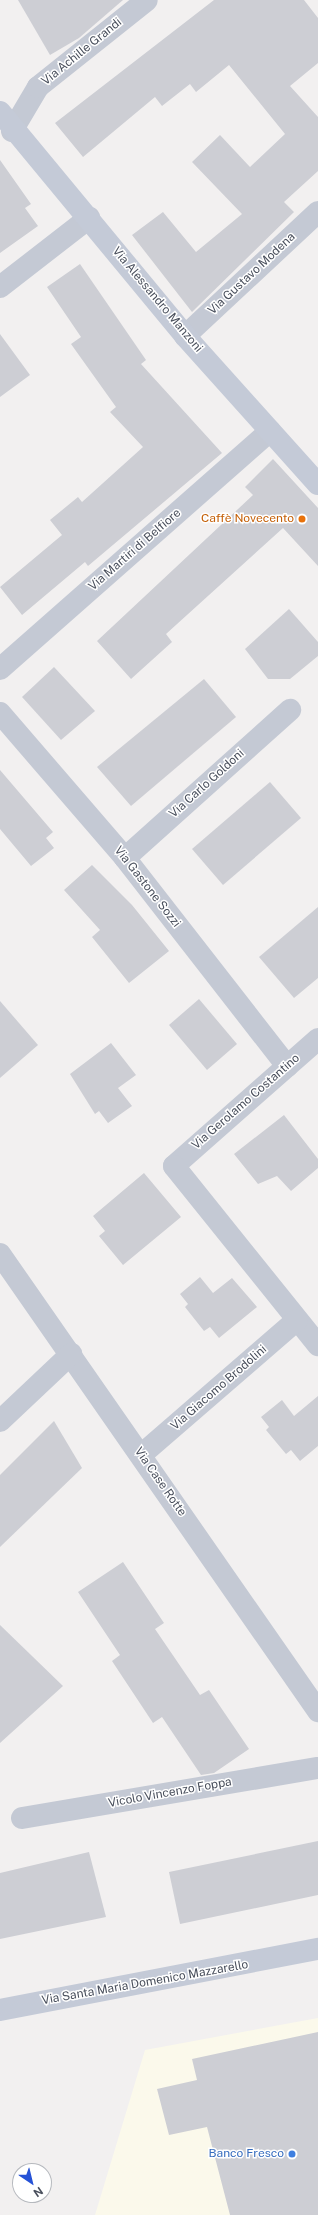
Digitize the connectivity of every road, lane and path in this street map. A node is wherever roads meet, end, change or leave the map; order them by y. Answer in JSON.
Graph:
{"nodes":[{"id":1,"x":147,"y":0,"type":"edge"},
{"id":2,"x":0,"y":112,"type":"edge"},
{"id":3,"x":12,"y":131,"type":"junction"},
{"id":4,"x":318,"y":212,"type":"edge"},
{"id":5,"x":89,"y":218,"type":"junction"},
{"id":6,"x":0,"y":287,"type":"edge"},
{"id":7,"x":185,"y":336,"type":"junction"},
{"id":8,"x":270,"y":431,"type":"junction"},
{"id":9,"x":316,"y":476,"type":"edge"},
{"id":10,"x":0,"y":669,"type":"edge"},
{"id":11,"x":290,"y":710,"type":"dead end"},
{"id":12,"x":0,"y":712,"type":"edge"},
{"id":13,"x":125,"y":858,"type":"junction"},
{"id":14,"x":318,"y":1039,"type":"edge"},
{"id":15,"x":287,"y":1066,"type":"junction"},
{"id":16,"x":0,"y":1254,"type":"edge"},
{"id":17,"x":297,"y":1320,"type":"junction"},
{"id":18,"x":318,"y":1346,"type":"edge"},
{"id":19,"x":71,"y":1354,"type":"junction"},
{"id":20,"x":0,"y":1421,"type":"edge"},
{"id":21,"x":141,"y":1455,"type":"junction"},
{"id":22,"x":318,"y":1711,"type":"edge"},
{"id":23,"x":318,"y":1768,"type":"edge"},
{"id":24,"x":22,"y":1818,"type":"dead end"},
{"id":25,"x":318,"y":1949,"type":"edge"},
{"id":26,"x":290,"y":1957,"type":"junction"},
{"id":27,"x":318,"y":1958,"type":"edge"},
{"id":28,"x":0,"y":2010,"type":"edge"}],
"edges":[{"from":1,"to":3,"type":"street","name":"Via Achille Grandi"},
{"from":2,"to":3,"type":"street","name":"Via Alessandro Manzoni"},
{"from":3,"to":5,"type":"street","name":"Via Alessandro Manzoni"},
{"from":4,"to":7,"type":"street","name":"Via Gustavo Modena"},
{"from":5,"to":6,"type":"street"},
{"from":5,"to":7,"type":"street","name":"Via Alessandro Manzoni"},
{"from":7,"to":8,"type":"street","name":"Via Alessandro Manzoni"},
{"from":8,"to":9,"type":"street","name":"Via Alessandro Manzoni"},
{"from":8,"to":10,"type":"street","name":"Via Martiri di Belfiore"},
{"from":11,"to":13,"type":"street","name":"Via Carlo Goldoni"},
{"from":12,"to":13,"type":"street","name":"Via Gastone Sozzi"},
{"from":13,"to":15,"type":"street","name":"Via Gastone Sozzi"},
{"from":14,"to":15,"type":"street","name":"Via Gerolamo Costantino"},
{"from":15,"to":17,"type":"street","name":"Via Gerolamo Costantino"},
{"from":16,"to":19,"type":"street","name":"Via Case Rotte"},
{"from":17,"to":18,"type":"street"},
{"from":17,"to":21,"type":"street","name":"Via Giacomo Brodolini"},
{"from":19,"to":20,"type":"street"},
{"from":19,"to":21,"type":"street","name":"Via Case Rotte"},
{"from":21,"to":22,"type":"street","name":"Via Case Rotte"},
{"from":23,"to":24,"type":"street","name":"Vicolo Vincenzo Foppa"},
{"from":25,"to":26,"type":"street","name":"Via Santa Maria Domenico Mazzarello"},
{"from":26,"to":27,"type":"street","name":"Via Santa Maria Domenico Mazzarello"},
{"from":26,"to":28,"type":"street","name":"Via Santa Maria Domenico Mazzarello"}]}
